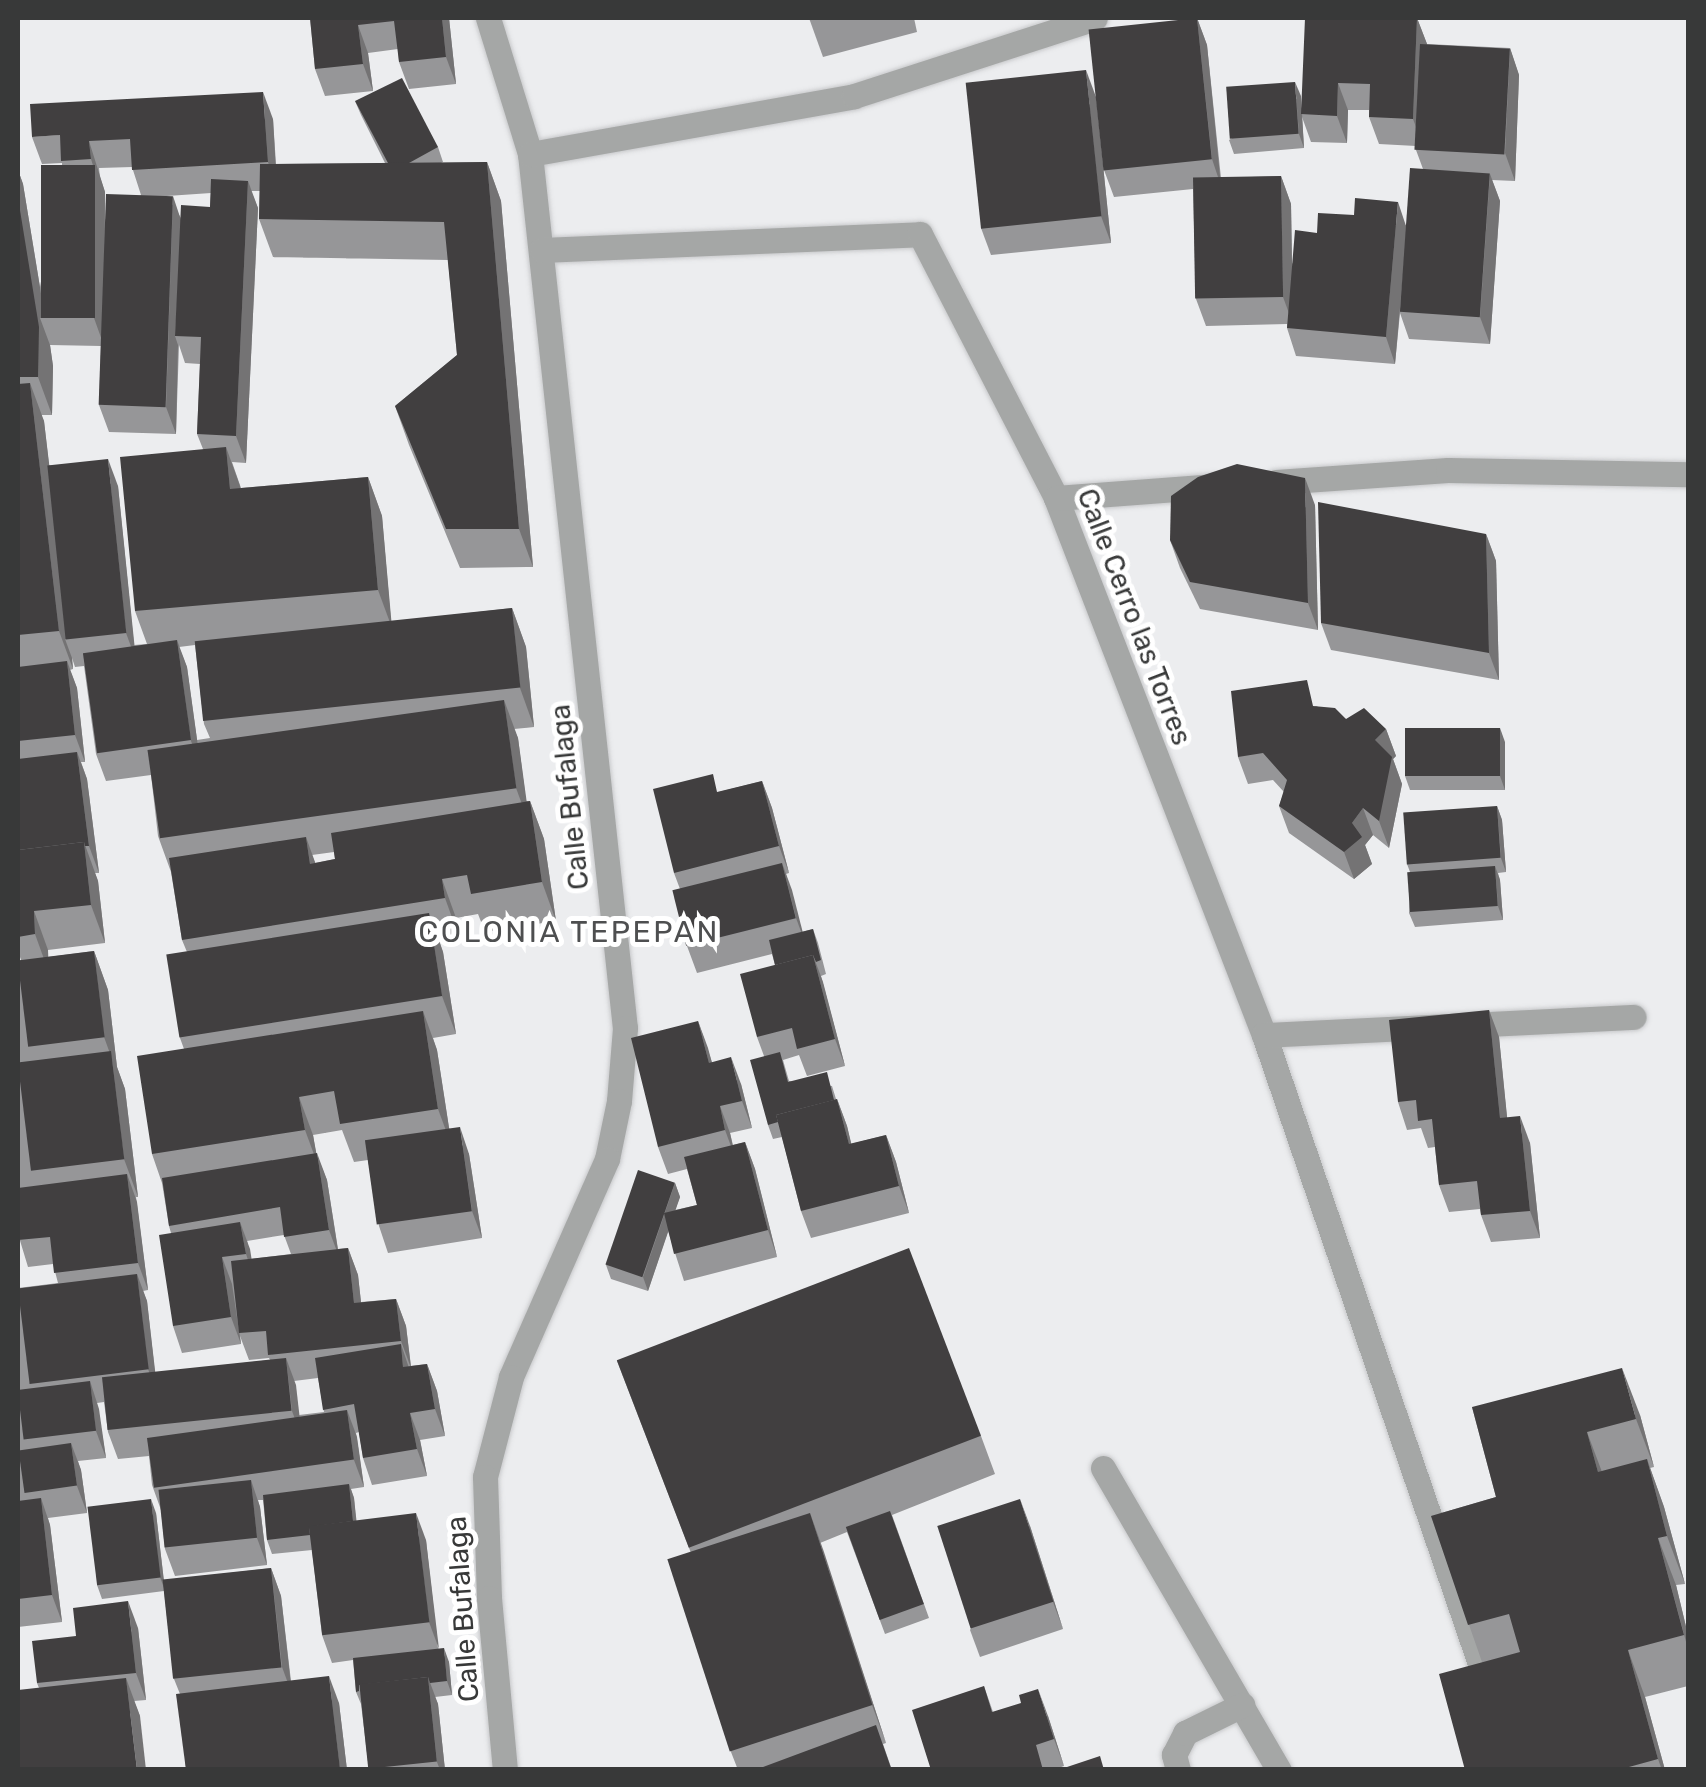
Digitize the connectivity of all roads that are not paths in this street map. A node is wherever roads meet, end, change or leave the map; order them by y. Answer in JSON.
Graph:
{"nodes":[{"id":1,"x":488,"y":18,"type":"edge"},
{"id":2,"x":1095,"y":18,"type":"edge"},
{"id":3,"x":530,"y":154,"type":"junction"},
{"id":4,"x":542,"y":250,"type":"junction"},
{"id":5,"x":1688,"y":474,"type":"edge"},
{"id":6,"x":1056,"y":498,"type":"junction"},
{"id":7,"x":1634,"y":1017,"type":"dead end"},
{"id":8,"x":1264,"y":1035,"type":"junction"},
{"id":9,"x":1103,"y":1468,"type":"dead end"},
{"id":10,"x":1489,"y":1690,"type":"edge"},
{"id":11,"x":1242,"y":1704,"type":"junction"},
{"id":12,"x":505,"y":1770,"type":"edge"},
{"id":13,"x":1178,"y":1770,"type":"edge"},
{"id":14,"x":1280,"y":1770,"type":"edge"}],
"edges":[{"from":1,"to":3,"type":"street"},
{"from":2,"to":3,"type":"street"},
{"from":3,"to":4,"type":"street","name":"Calle Bufalaga"},
{"from":4,"to":6,"type":"street","name":"Calle Cerro las Torres"},
{"from":4,"to":12,"type":"street","name":"Calle Bufalaga"},
{"from":5,"to":6,"type":"street"},
{"from":6,"to":8,"type":"street","name":"Calle Cerro las Torres"},
{"from":7,"to":8,"type":"street"},
{"from":8,"to":10,"type":"street","name":"Calle Cerro las Torres"},
{"from":9,"to":11,"type":"street"},
{"from":11,"to":13,"type":"street"},
{"from":11,"to":14,"type":"street"}]}
